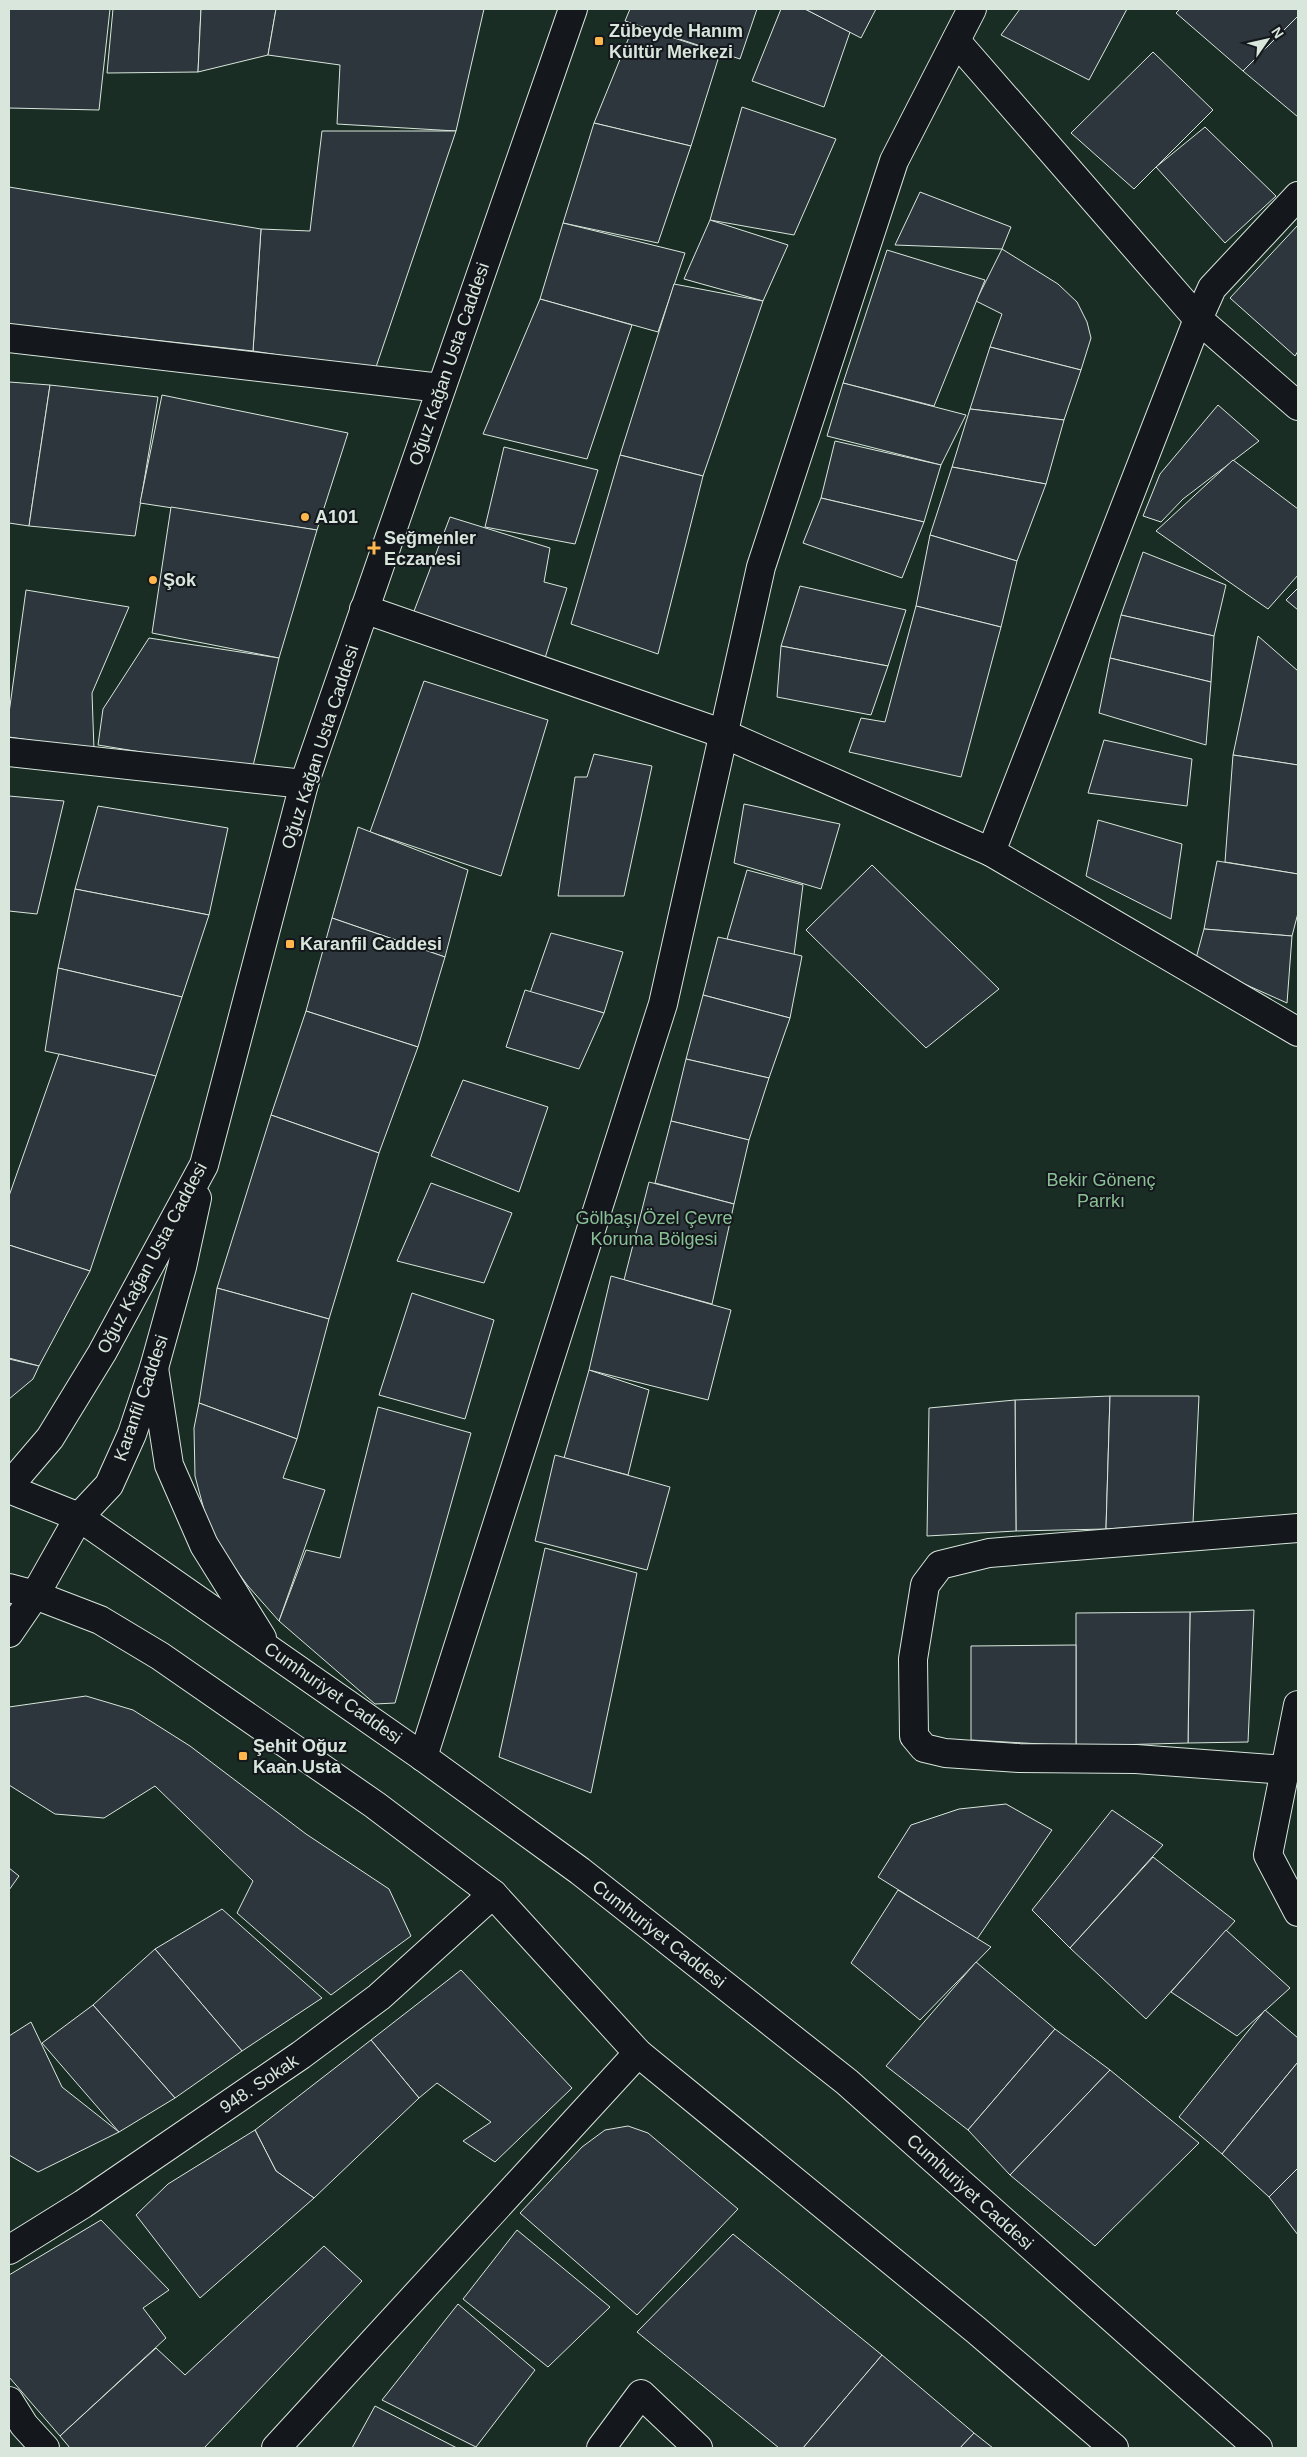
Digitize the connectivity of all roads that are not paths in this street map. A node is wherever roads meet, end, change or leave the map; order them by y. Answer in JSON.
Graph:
{"nodes":[{"id":1,"x":572,"y":9,"type":"edge"},
{"id":2,"x":972,"y":9,"type":"edge"},
{"id":3,"x":956,"y":41,"type":"junction"},
{"id":4,"x":1298,"y":196,"type":"edge"},
{"id":5,"x":1198,"y":319,"type":"junction"},
{"id":6,"x":9,"y":338,"type":"edge"},
{"id":7,"x":441,"y":388,"type":"junction"},
{"id":8,"x":1298,"y":406,"type":"edge"},
{"id":9,"x":364,"y":609,"type":"junction"},
{"id":10,"x":724,"y":734,"type":"junction"},
{"id":11,"x":9,"y":752,"type":"edge"},
{"id":12,"x":304,"y":784,"type":"junction"},
{"id":13,"x":991,"y":852,"type":"junction"},
{"id":14,"x":1298,"y":1032,"type":"edge"},
{"id":15,"x":204,"y":1165,"type":"junction"},
{"id":16,"x":154,"y":1368,"type":"junction"},
{"id":17,"x":9,"y":1487,"type":"edge"},
{"id":18,"x":79,"y":1517,"type":"junction"},
{"id":19,"x":1298,"y":1528,"type":"edge"},
{"id":20,"x":9,"y":1588,"type":"edge"},
{"id":21,"x":35,"y":1595,"type":"junction"},
{"id":22,"x":9,"y":1633,"type":"edge"},
{"id":23,"x":268,"y":1647,"type":"junction"},
{"id":24,"x":1298,"y":1705,"type":"edge"},
{"id":25,"x":423,"y":1757,"type":"junction"},
{"id":26,"x":1285,"y":1770,"type":"junction"},
{"id":27,"x":493,"y":1894,"type":"junction"},
{"id":28,"x":1298,"y":1912,"type":"edge"},
{"id":29,"x":638,"y":2053,"type":"junction"},
{"id":30,"x":9,"y":2250,"type":"edge"},
{"id":31,"x":9,"y":2402,"type":"edge"},
{"id":32,"x":45,"y":2448,"type":"edge"},
{"id":33,"x":276,"y":2448,"type":"edge"},
{"id":34,"x":601,"y":2448,"type":"edge"},
{"id":35,"x":698,"y":2448,"type":"edge"},
{"id":36,"x":1114,"y":2448,"type":"edge"},
{"id":37,"x":1258,"y":2448,"type":"edge"}],
"edges":[{"from":1,"to":7,"type":"street","name":"Oğuz Kağan Usta Caddesi"},
{"from":2,"to":3,"type":"street"},
{"from":3,"to":5,"type":"street"},
{"from":3,"to":10,"type":"street"},
{"from":4,"to":5,"type":"street"},
{"from":5,"to":8,"type":"street"},
{"from":5,"to":13,"type":"street"},
{"from":6,"to":7,"type":"street"},
{"from":7,"to":9,"type":"street","name":"Oğuz Kağan Usta Caddesi"},
{"from":9,"to":10,"type":"street"},
{"from":9,"to":12,"type":"street","name":"Oğuz Kağan Usta Caddesi"},
{"from":10,"to":13,"type":"street"},
{"from":10,"to":25,"type":"street"},
{"from":11,"to":12,"type":"street"},
{"from":12,"to":15,"type":"street","name":"Oğuz Kağan Usta Caddesi"},
{"from":13,"to":14,"type":"street"},
{"from":15,"to":16,"type":"street","name":"Karanfil Caddesi"},
{"from":15,"to":17,"type":"street","name":"Oğuz Kağan Usta Caddesi"},
{"from":16,"to":18,"type":"street","name":"Karanfil Caddesi"},
{"from":16,"to":23,"type":"street"},
{"from":17,"to":18,"type":"street","name":"Cumhuriyet Caddesi"},
{"from":18,"to":21,"type":"street","name":"Karanfil Caddesi"},
{"from":18,"to":23,"type":"street","name":"Cumhuriyet Caddesi"},
{"from":19,"to":26,"type":"street"},
{"from":20,"to":21,"type":"street"},
{"from":21,"to":22,"type":"street","name":"Karanfil Caddesi"},
{"from":21,"to":27,"type":"street"},
{"from":23,"to":25,"type":"street","name":"Cumhuriyet Caddesi"},
{"from":24,"to":26,"type":"street"},
{"from":25,"to":37,"type":"street","name":"Cumhuriyet Caddesi"},
{"from":26,"to":28,"type":"street"},
{"from":27,"to":29,"type":"street"},
{"from":27,"to":30,"type":"street","name":"948. Sokak"},
{"from":29,"to":33,"type":"street"},
{"from":29,"to":36,"type":"street"},
{"from":31,"to":32,"type":"street"},
{"from":34,"to":35,"type":"street"}]}
